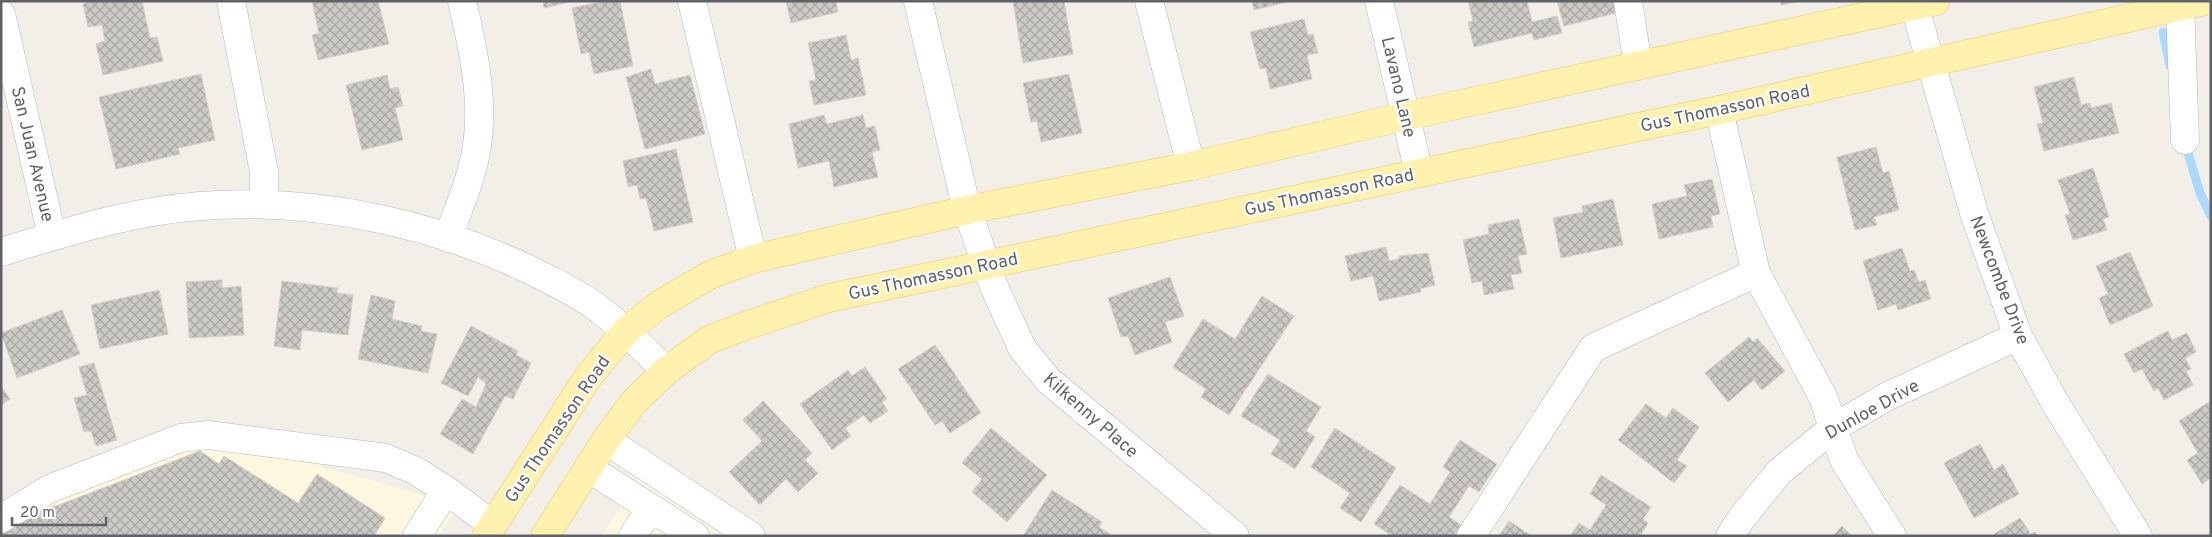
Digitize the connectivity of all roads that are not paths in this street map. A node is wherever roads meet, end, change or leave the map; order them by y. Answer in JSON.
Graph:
{"nodes":[{"id":1,"x":231,"y":1,"type":"edge"},
{"id":2,"x":462,"y":1,"type":"edge"},
{"id":3,"x":692,"y":1,"type":"edge"},
{"id":4,"x":918,"y":1,"type":"edge"},
{"id":5,"x":1149,"y":1,"type":"edge"},
{"id":6,"x":1379,"y":1,"type":"edge"},
{"id":7,"x":1628,"y":1,"type":"edge"},
{"id":8,"x":1921,"y":3,"type":"edge"},
{"id":9,"x":2192,"y":4,"type":"edge"},
{"id":10,"x":1,"y":14,"type":"edge"},
{"id":11,"x":1932,"y":64,"type":"junction"},
{"id":12,"x":1638,"y":66,"type":"junction"},
{"id":13,"x":1719,"y":110,"type":"junction"},
{"id":14,"x":1406,"y":116,"type":"junction"},
{"id":15,"x":2184,"y":140,"type":"dead end"},
{"id":16,"x":1191,"y":166,"type":"junction"},
{"id":17,"x":1419,"y":173,"type":"junction"},
{"id":18,"x":264,"y":204,"type":"junction"},
{"id":19,"x":967,"y":210,"type":"junction"},
{"id":20,"x":52,"y":236,"type":"junction"},
{"id":21,"x":448,"y":238,"type":"junction"},
{"id":22,"x":1,"y":252,"type":"edge"},
{"id":23,"x":753,"y":259,"type":"junction"},
{"id":24,"x":986,"y":265,"type":"junction"},
{"id":25,"x":1756,"y":273,"type":"junction"},
{"id":26,"x":626,"y":332,"type":"junction"},
{"id":27,"x":2018,"y":336,"type":"junction"},
{"id":28,"x":666,"y":371,"type":"junction"},
{"id":29,"x":1832,"y":428,"type":"junction"},
{"id":30,"x":606,"y":440,"type":"junction"},
{"id":31,"x":588,"y":468,"type":"junction"},
{"id":32,"x":446,"y":490,"type":"junction"},
{"id":33,"x":650,"y":508,"type":"junction"},
{"id":34,"x":1,"y":519,"type":"edge"},
{"id":35,"x":489,"y":531,"type":"edge"},
{"id":36,"x":417,"y":536,"type":"edge"},
{"id":37,"x":545,"y":536,"type":"edge"},
{"id":38,"x":633,"y":536,"type":"edge"},
{"id":39,"x":695,"y":536,"type":"edge"},
{"id":40,"x":751,"y":536,"type":"edge"},
{"id":41,"x":1235,"y":536,"type":"edge"},
{"id":42,"x":1471,"y":536,"type":"edge"},
{"id":43,"x":1730,"y":536,"type":"edge"},
{"id":44,"x":1892,"y":536,"type":"edge"},
{"id":45,"x":2138,"y":536,"type":"edge"}],
"edges":[{"from":1,"to":18,"type":"street"},
{"from":2,"to":21,"type":"street"},
{"from":3,"to":23,"type":"street"},
{"from":4,"to":19,"type":"street","name":"Kilkenny Place"},
{"from":5,"to":16,"type":"street"},
{"from":6,"to":14,"type":"street","name":"Lavano Lane"},
{"from":7,"to":12,"type":"street"},
{"from":8,"to":11,"type":"street","name":"Newcombe Drive"},
{"from":8,"to":12,"type":"main road","name":"Gus Thomasson Road"},
{"from":9,"to":11,"type":"main road","name":"Gus Thomasson Road"},
{"from":9,"to":15,"type":"street"},
{"from":10,"to":20,"type":"street","name":"San Juan Avenue"},
{"from":11,"to":13,"type":"main road","name":"Gus Thomasson Road"},
{"from":11,"to":27,"type":"street","name":"Newcombe Drive"},
{"from":12,"to":14,"type":"main road","name":"Gus Thomasson Road"},
{"from":13,"to":17,"type":"main road","name":"Gus Thomasson Road"},
{"from":13,"to":25,"type":"street"},
{"from":14,"to":16,"type":"main road","name":"Gus Thomasson Road"},
{"from":14,"to":17,"type":"street","name":"Lavano Lane"},
{"from":16,"to":19,"type":"main road","name":"Gus Thomasson Road"},
{"from":17,"to":24,"type":"main road","name":"Gus Thomasson Road"},
{"from":18,"to":20,"type":"street"},
{"from":18,"to":21,"type":"street"},
{"from":19,"to":23,"type":"main road","name":"Gus Thomasson Road"},
{"from":19,"to":24,"type":"street","name":"Kilkenny Place"},
{"from":20,"to":22,"type":"street"},
{"from":21,"to":26,"type":"street"},
{"from":23,"to":26,"type":"main road","name":"Gus Thomasson Road"},
{"from":24,"to":28,"type":"main road","name":"Gus Thomasson Road"},
{"from":24,"to":41,"type":"street","name":"Kilkenny Place"},
{"from":25,"to":29,"type":"street"},
{"from":25,"to":42,"type":"street"},
{"from":26,"to":28,"type":"street"},
{"from":26,"to":35,"type":"main road","name":"Gus Thomasson Road"},
{"from":27,"to":29,"type":"street","name":"Dunloe Drive"},
{"from":27,"to":45,"type":"street","name":"Newcombe Drive"},
{"from":28,"to":30,"type":"main road","name":"Gus Thomasson Road"},
{"from":29,"to":43,"type":"street","name":"Dunloe Drive"},
{"from":29,"to":44,"type":"street"},
{"from":30,"to":31,"type":"main road","name":"Gus Thomasson Road"},
{"from":30,"to":40,"type":"street"},
{"from":31,"to":33,"type":"street"},
{"from":31,"to":37,"type":"main road","name":"Gus Thomasson Road"},
{"from":32,"to":34,"type":"street"},
{"from":32,"to":35,"type":"street"},
{"from":32,"to":36,"type":"street"},
{"from":33,"to":38,"type":"street"},
{"from":33,"to":39,"type":"street"}]}
